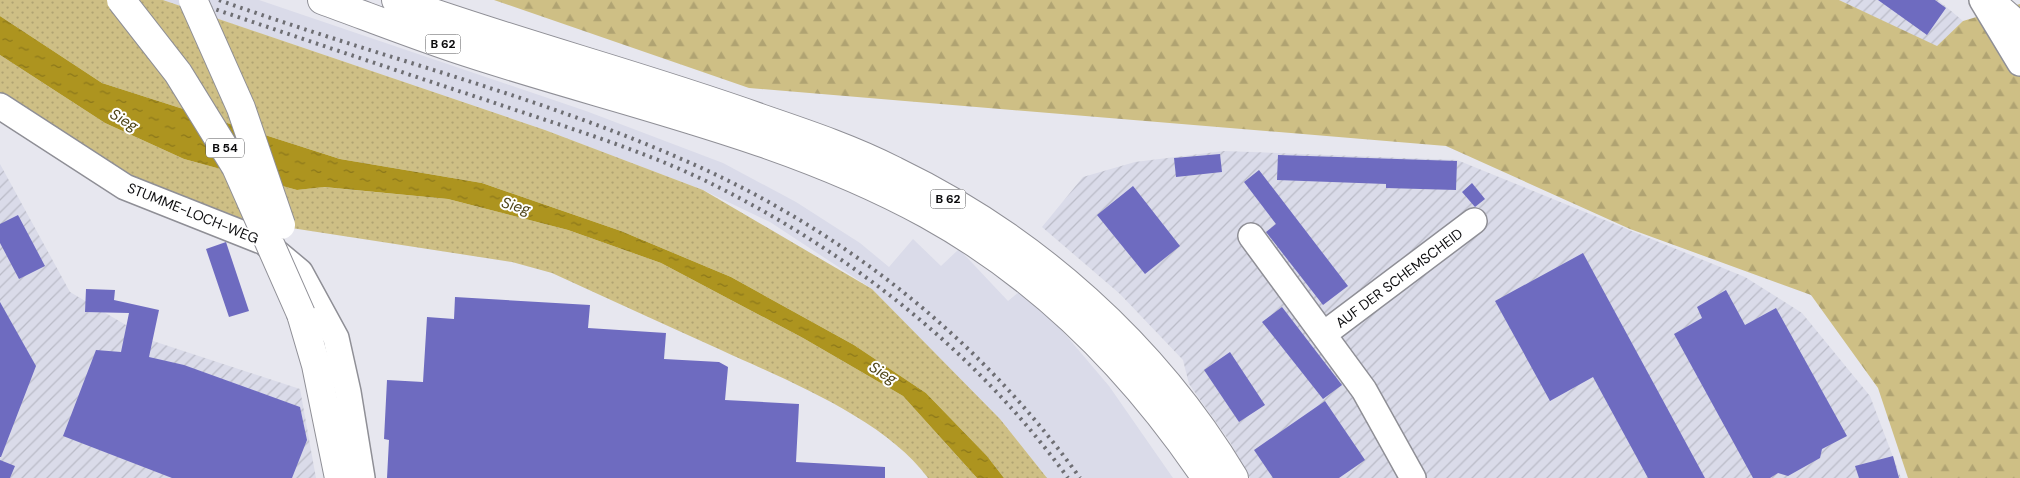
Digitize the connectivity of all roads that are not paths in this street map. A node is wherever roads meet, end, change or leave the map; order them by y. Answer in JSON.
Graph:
{"nodes":[{"id":1,"x":120,"y":0,"type":"edge"},
{"id":2,"x":192,"y":0,"type":"edge"},
{"id":3,"x":322,"y":0,"type":"edge"},
{"id":4,"x":396,"y":0,"type":"edge"},
{"id":5,"x":1982,"y":0,"type":"edge"},
{"id":6,"x":1990,"y":0,"type":"edge"},
{"id":7,"x":2020,"y":27,"type":"edge"},
{"id":8,"x":2020,"y":63,"type":"edge"},
{"id":9,"x":568,"y":70,"type":"junction"},
{"id":10,"x":0,"y":106,"type":"edge"},
{"id":11,"x":1474,"y":221,"type":"dead end"},
{"id":12,"x":1251,"y":236,"type":"dead end"},
{"id":13,"x":301,"y":314,"type":"junction"},
{"id":14,"x":1324,"y":334,"type":"junction"},
{"id":15,"x":339,"y":478,"type":"edge"},
{"id":16,"x":362,"y":478,"type":"edge"},
{"id":17,"x":1206,"y":478,"type":"edge"},
{"id":18,"x":1234,"y":478,"type":"edge"},
{"id":19,"x":1413,"y":478,"type":"edge"}],
"edges":[{"from":1,"to":13,"type":"main road","number":"B 54","bridge":true},
{"from":2,"to":13,"type":"main road","number":"B 54","bridge":true},
{"from":3,"to":9,"type":"main road","number":"B 62"},
{"from":4,"to":9,"type":"main road","number":"B 62"},
{"from":5,"to":8,"type":"street"},
{"from":6,"to":7,"type":"main road"},
{"from":9,"to":17,"type":"main road","number":"B 62"},
{"from":9,"to":18,"type":"main road","number":"B 62"},
{"from":10,"to":16,"type":"street","name":"STUMME-LOCH-WEG"},
{"from":11,"to":14,"type":"street","name":"AUF DER SCHEMSCHEID"},
{"from":12,"to":14,"type":"street","name":"AUF DER SCHEMSCHEID"},
{"from":13,"to":15,"type":"main road","number":"B 54"},
{"from":14,"to":19,"type":"street","name":"AUF DER SCHEMSCHEID"}]}
